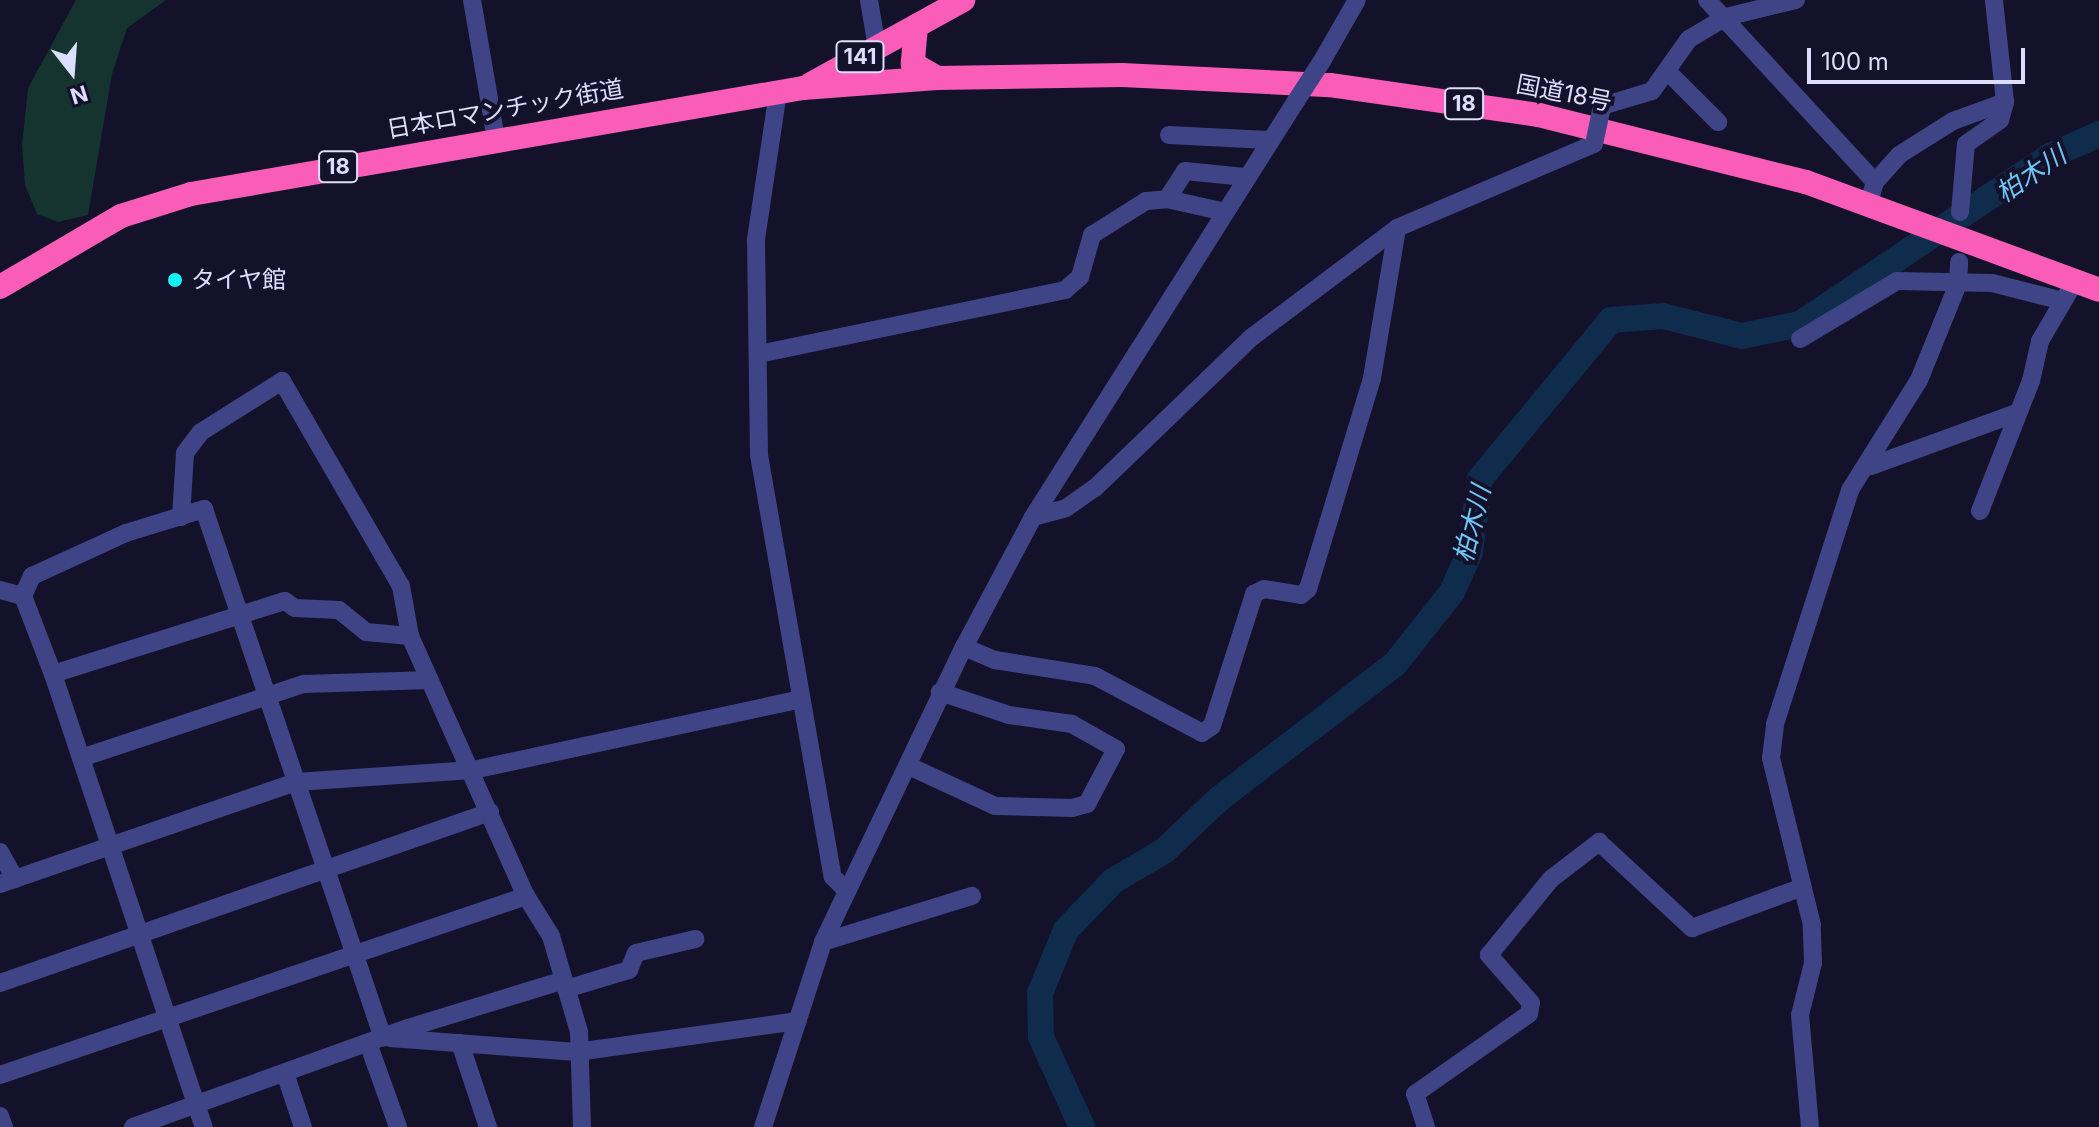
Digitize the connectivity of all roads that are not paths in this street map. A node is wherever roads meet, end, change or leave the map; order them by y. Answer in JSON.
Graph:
{"nodes":[{"id":1,"x":472,"y":0,"type":"edge"},
{"id":2,"x":869,"y":0,"type":"edge"},
{"id":3,"x":963,"y":0,"type":"edge"},
{"id":4,"x":1357,"y":0,"type":"edge"},
{"id":5,"x":1707,"y":0,"type":"edge"},
{"id":6,"x":1796,"y":0,"type":"edge"},
{"id":7,"x":1994,"y":0,"type":"edge"},
{"id":8,"x":928,"y":13,"type":"edge"},
{"id":9,"x":1726,"y":17,"type":"junction"},
{"id":10,"x":877,"y":48,"type":"junction"},
{"id":11,"x":1668,"y":72,"type":"junction"},
{"id":12,"x":937,"y":78,"type":"junction"},
{"id":13,"x":803,"y":88,"type":"junction"},
{"id":14,"x":778,"y":92,"type":"junction"},
{"id":15,"x":2005,"y":102,"type":"junction"},
{"id":16,"x":1718,"y":122,"type":"dead end"},
{"id":17,"x":1169,"y":135,"type":"dead end"},
{"id":18,"x":496,"y":139,"type":"junction"},
{"id":19,"x":1268,"y":140,"type":"junction"},
{"id":20,"x":1245,"y":177,"type":"junction"},
{"id":21,"x":1875,"y":182,"type":"junction"},
{"id":22,"x":1167,"y":199,"type":"junction"},
{"id":23,"x":1868,"y":205,"type":"junction"},
{"id":24,"x":1225,"y":212,"type":"junction"},
{"id":25,"x":1960,"y":212,"type":"dead end"},
{"id":26,"x":1397,"y":228,"type":"junction"},
{"id":27,"x":1959,"y":262,"type":"dead end"},
{"id":28,"x":1958,"y":284,"type":"junction"},
{"id":29,"x":0,"y":287,"type":"edge"},
{"id":30,"x":2099,"y":290,"type":"edge"},
{"id":31,"x":2070,"y":291,"type":"junction"},
{"id":32,"x":1800,"y":339,"type":"dead end"},
{"id":33,"x":759,"y":354,"type":"junction"},
{"id":34,"x":2014,"y":414,"type":"junction"},
{"id":35,"x":1867,"y":470,"type":"junction"},
{"id":36,"x":1980,"y":511,"type":"dead end"},
{"id":37,"x":181,"y":517,"type":"junction"},
{"id":38,"x":1033,"y":517,"type":"junction"},
{"id":39,"x":0,"y":590,"type":"edge"},
{"id":40,"x":23,"y":596,"type":"junction"},
{"id":41,"x":238,"y":613,"type":"junction"},
{"id":42,"x":410,"y":636,"type":"junction"},
{"id":43,"x":964,"y":647,"type":"junction"},
{"id":44,"x":53,"y":674,"type":"junction"},
{"id":45,"x":430,"y":680,"type":"junction"},
{"id":46,"x":940,"y":692,"type":"junction"},
{"id":47,"x":266,"y":695,"type":"junction"},
{"id":48,"x":798,"y":700,"type":"junction"},
{"id":49,"x":81,"y":758,"type":"junction"},
{"id":50,"x":909,"y":766,"type":"junction"},
{"id":51,"x":473,"y":770,"type":"junction"},
{"id":52,"x":296,"y":782,"type":"junction"},
{"id":53,"x":490,"y":812,"type":"junction"},
{"id":54,"x":111,"y":847,"type":"junction"},
{"id":55,"x":0,"y":852,"type":"edge"},
{"id":56,"x":325,"y":869,"type":"junction"},
{"id":57,"x":7,"y":882,"type":"edge"},
{"id":58,"x":1800,"y":888,"type":"junction"},
{"id":59,"x":846,"y":890,"type":"junction"},
{"id":60,"x":526,"y":896,"type":"junction"},
{"id":61,"x":972,"y":896,"type":"dead end"},
{"id":62,"x":139,"y":934,"type":"junction"},
{"id":63,"x":695,"y":939,"type":"dead end"},
{"id":64,"x":823,"y":942,"type":"junction"},
{"id":65,"x":354,"y":955,"type":"junction"},
{"id":66,"x":0,"y":983,"type":"edge"},
{"id":67,"x":565,"y":985,"type":"junction"},
{"id":68,"x":167,"y":1018,"type":"junction"},
{"id":69,"x":798,"y":1021,"type":"junction"},
{"id":70,"x":375,"y":1041,"type":"junction"},
{"id":71,"x":460,"y":1043,"type":"junction"},
{"id":72,"x":577,"y":1052,"type":"junction"},
{"id":73,"x":285,"y":1073,"type":"junction"},
{"id":74,"x":0,"y":1075,"type":"edge"},
{"id":75,"x":196,"y":1104,"type":"junction"},
{"id":76,"x":0,"y":1116,"type":"edge"},
{"id":77,"x":4,"y":1127,"type":"edge"},
{"id":78,"x":133,"y":1127,"type":"edge"},
{"id":79,"x":204,"y":1127,"type":"edge"},
{"id":80,"x":303,"y":1127,"type":"edge"},
{"id":81,"x":398,"y":1127,"type":"edge"},
{"id":82,"x":488,"y":1127,"type":"edge"},
{"id":83,"x":582,"y":1127,"type":"edge"},
{"id":84,"x":763,"y":1127,"type":"edge"},
{"id":85,"x":1426,"y":1127,"type":"edge"},
{"id":86,"x":1810,"y":1127,"type":"edge"}],
"edges":[{"from":1,"to":18,"type":"street"},
{"from":2,"to":10,"type":"street"},
{"from":3,"to":8,"type":"highway","number":"141"},
{"from":4,"to":19,"type":"street","bridge":true},
{"from":5,"to":9,"type":"street"},
{"from":6,"to":9,"type":"street"},
{"from":7,"to":15,"type":"street"},
{"from":8,"to":10,"type":"highway","number":"141"},
{"from":8,"to":12,"type":"highway"},
{"from":9,"to":11,"type":"street"},
{"from":9,"to":21,"type":"street"},
{"from":10,"to":13,"type":"highway","number":"141"},
{"from":11,"to":16,"type":"street"},
{"from":11,"to":26,"type":"street","bridge":true},
{"from":12,"to":13,"type":"highway","name":"国道18号","number":"18"},
{"from":12,"to":23,"type":"highway","name":"国道18号","number":"18"},
{"from":13,"to":14,"type":"highway","name":"日本ロマンチック街道","number":"18"},
{"from":14,"to":18,"type":"highway","name":"日本ロマンチック街道","number":"18"},
{"from":14,"to":33,"type":"street"},
{"from":15,"to":21,"type":"street"},
{"from":15,"to":25,"type":"street"},
{"from":17,"to":19,"type":"street"},
{"from":18,"to":29,"type":"highway","name":"日本ロマンチック街道","number":"18"},
{"from":19,"to":20,"type":"street"},
{"from":20,"to":22,"type":"street"},
{"from":20,"to":24,"type":"street"},
{"from":21,"to":23,"type":"street"},
{"from":22,"to":24,"type":"street"},
{"from":22,"to":33,"type":"street"},
{"from":23,"to":31,"type":"highway","name":"国道18号","number":"18"},
{"from":24,"to":38,"type":"street"},
{"from":26,"to":38,"type":"street"},
{"from":26,"to":43,"type":"street"},
{"from":27,"to":28,"type":"street"},
{"from":28,"to":31,"type":"street"},
{"from":28,"to":32,"type":"street"},
{"from":28,"to":35,"type":"street"},
{"from":30,"to":31,"type":"highway","name":"国道18号","number":"18"},
{"from":31,"to":34,"type":"street"},
{"from":33,"to":48,"type":"street"},
{"from":34,"to":35,"type":"street"},
{"from":34,"to":36,"type":"street"},
{"from":35,"to":58,"type":"street"},
{"from":37,"to":40,"type":"street"},
{"from":37,"to":41,"type":"street"},
{"from":37,"to":42,"type":"street"},
{"from":38,"to":43,"type":"street"},
{"from":39,"to":40,"type":"street"},
{"from":40,"to":44,"type":"street"},
{"from":41,"to":42,"type":"street"},
{"from":41,"to":44,"type":"street"},
{"from":41,"to":47,"type":"street"},
{"from":42,"to":45,"type":"street"},
{"from":43,"to":46,"type":"street"},
{"from":44,"to":49,"type":"street"},
{"from":45,"to":47,"type":"street"},
{"from":45,"to":51,"type":"street"},
{"from":46,"to":50,"type":"street"},
{"from":46,"to":50,"type":"street"},
{"from":47,"to":49,"type":"street"},
{"from":47,"to":52,"type":"street"},
{"from":48,"to":51,"type":"street"},
{"from":48,"to":59,"type":"street"},
{"from":49,"to":54,"type":"street"},
{"from":50,"to":59,"type":"street"},
{"from":51,"to":52,"type":"street"},
{"from":51,"to":53,"type":"street"},
{"from":52,"to":54,"type":"street"},
{"from":52,"to":56,"type":"street"},
{"from":53,"to":56,"type":"street"},
{"from":53,"to":60,"type":"street"},
{"from":54,"to":57,"type":"street"},
{"from":54,"to":62,"type":"street"},
{"from":55,"to":57,"type":"street"},
{"from":56,"to":62,"type":"street"},
{"from":56,"to":65,"type":"street"},
{"from":58,"to":85,"type":"street"},
{"from":58,"to":86,"type":"street"},
{"from":59,"to":64,"type":"street"},
{"from":60,"to":65,"type":"street"},
{"from":60,"to":67,"type":"street"},
{"from":61,"to":64,"type":"street"},
{"from":62,"to":66,"type":"street"},
{"from":62,"to":68,"type":"street"},
{"from":63,"to":67,"type":"street"},
{"from":64,"to":69,"type":"street"},
{"from":65,"to":68,"type":"street"},
{"from":65,"to":70,"type":"street"},
{"from":67,"to":70,"type":"street"},
{"from":67,"to":72,"type":"street"},
{"from":68,"to":74,"type":"street"},
{"from":68,"to":75,"type":"street"},
{"from":69,"to":72,"type":"street"},
{"from":69,"to":84,"type":"street"},
{"from":70,"to":71,"type":"street"},
{"from":70,"to":73,"type":"street"},
{"from":70,"to":81,"type":"street"},
{"from":71,"to":72,"type":"street"},
{"from":71,"to":82,"type":"street"},
{"from":72,"to":83,"type":"street"},
{"from":73,"to":75,"type":"street"},
{"from":73,"to":80,"type":"street"},
{"from":75,"to":78,"type":"street"},
{"from":75,"to":79,"type":"street"},
{"from":76,"to":77,"type":"street"}]}
